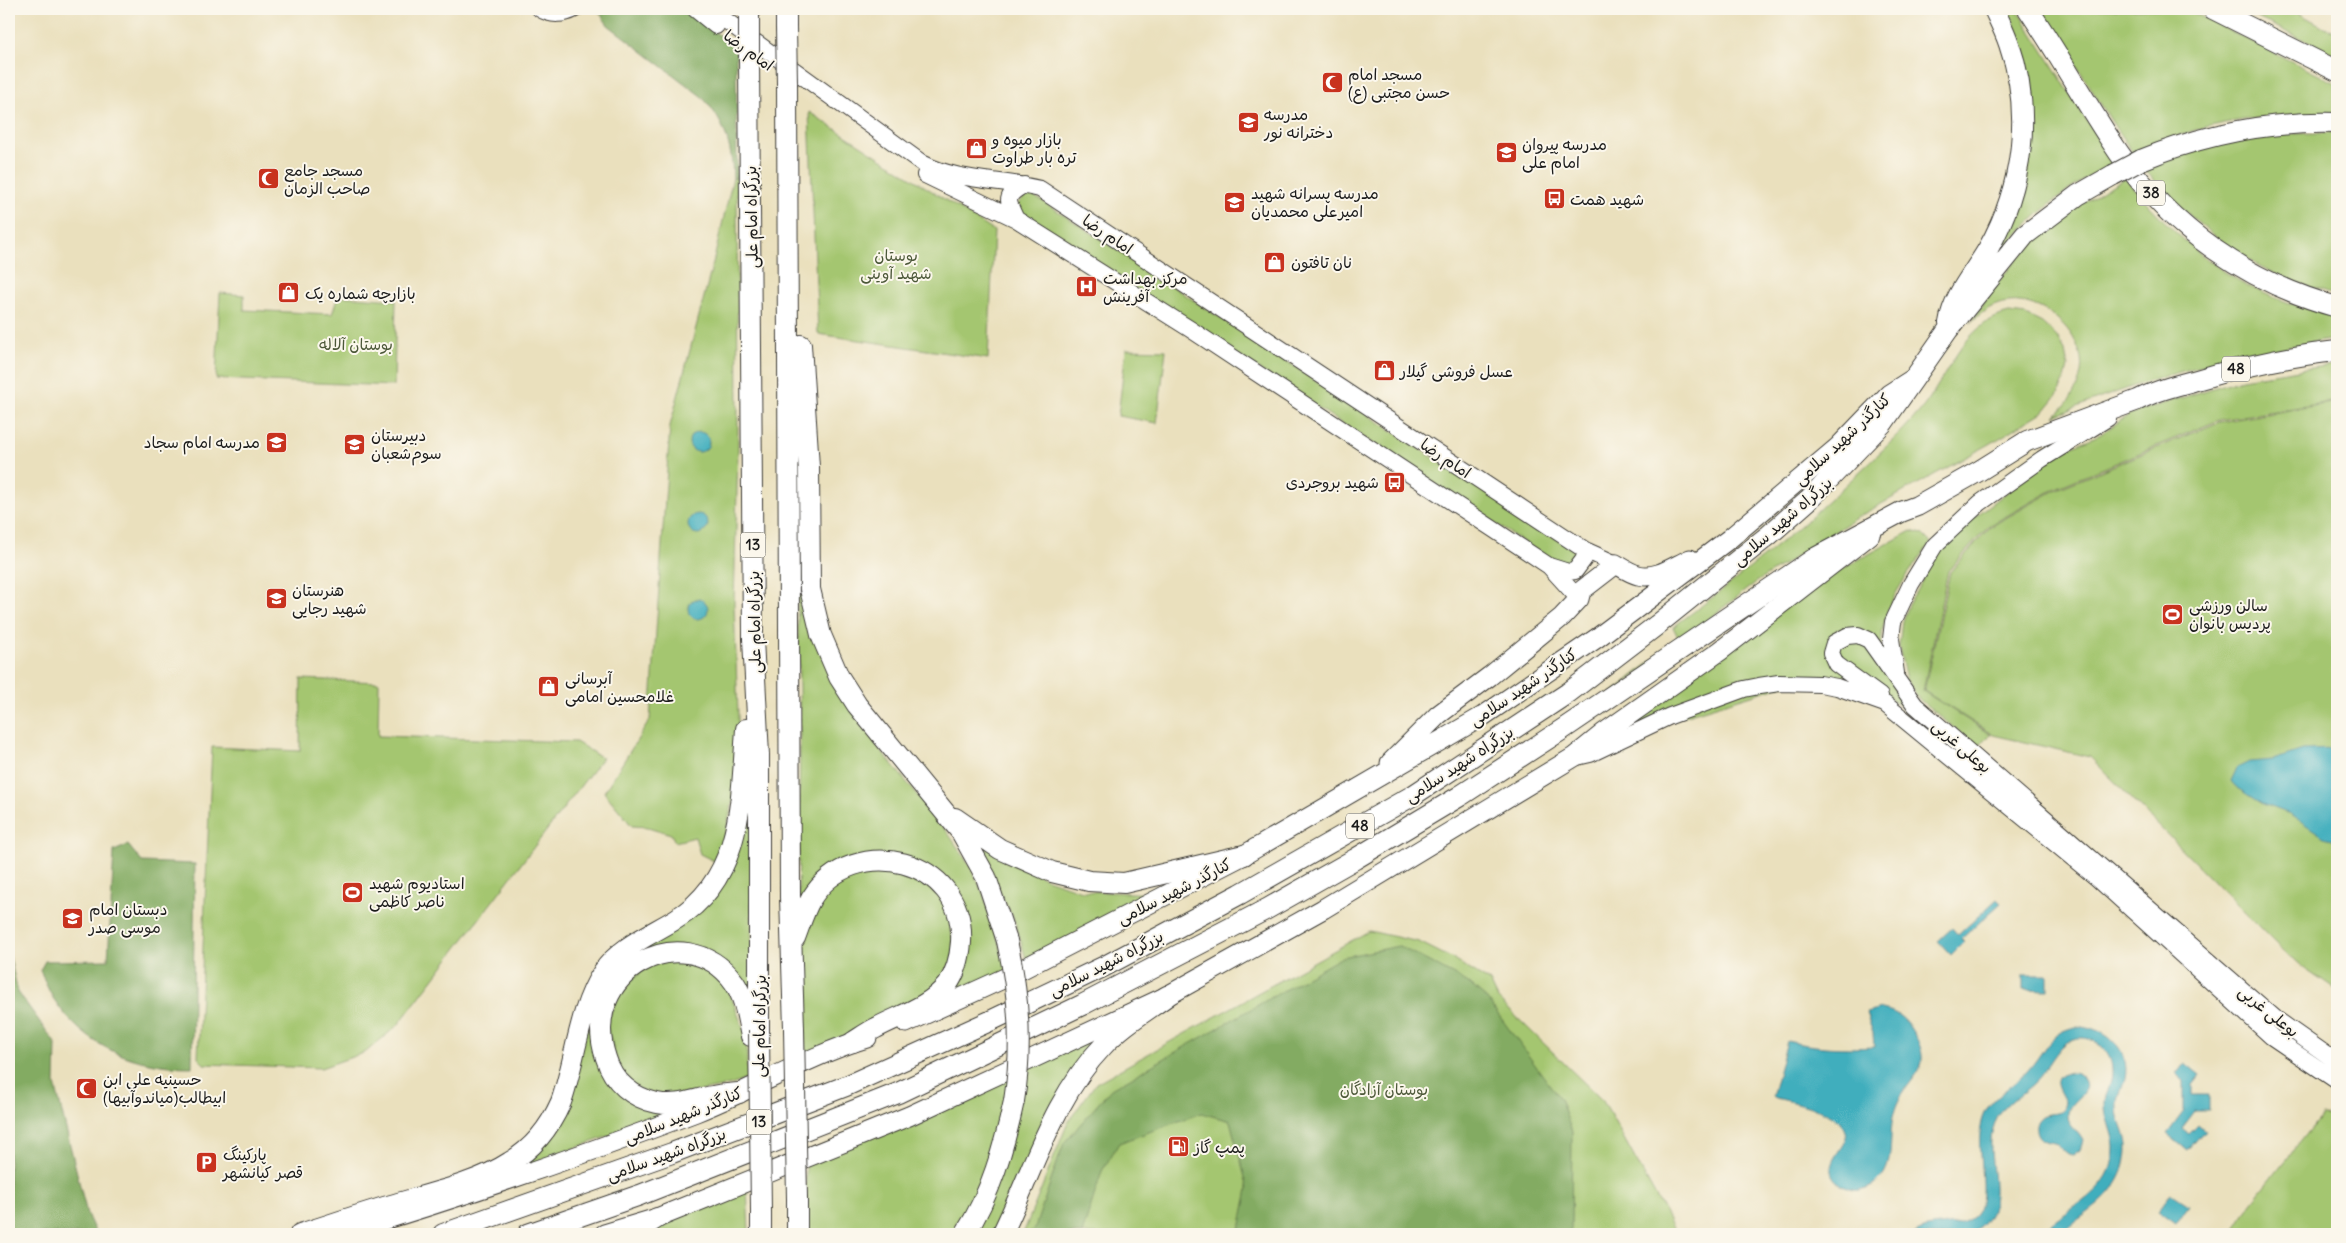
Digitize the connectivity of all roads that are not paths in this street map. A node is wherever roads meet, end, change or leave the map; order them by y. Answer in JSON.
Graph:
{"nodes":[{"id":1,"x":540,"y":9,"type":"edge"},
{"id":2,"x":575,"y":9,"type":"edge"},
{"id":3,"x":694,"y":9,"type":"edge"},
{"id":4,"x":710,"y":9,"type":"edge"},
{"id":5,"x":749,"y":9,"type":"edge"},
{"id":6,"x":1994,"y":9,"type":"edge"},
{"id":7,"x":2028,"y":9,"type":"edge"},
{"id":8,"x":2213,"y":9,"type":"edge"},
{"id":9,"x":786,"y":18,"type":"edge"},
{"id":10,"x":2337,"y":71,"type":"edge"},
{"id":11,"x":2337,"y":123,"type":"edge"},
{"id":12,"x":1024,"y":184,"type":"junction"},
{"id":13,"x":1016,"y":219,"type":"junction"},
{"id":14,"x":789,"y":287,"type":"junction"},
{"id":15,"x":2337,"y":307,"type":"edge"},
{"id":16,"x":1948,"y":330,"type":"junction"},
{"id":17,"x":2337,"y":351,"type":"edge"},
{"id":18,"x":1915,"y":378,"type":"junction"},
{"id":19,"x":2138,"y":400,"type":"junction"},
{"id":20,"x":1901,"y":512,"type":"junction"},
{"id":21,"x":1729,"y":539,"type":"junction"},
{"id":22,"x":1585,"y":550,"type":"junction"},
{"id":23,"x":1549,"y":566,"type":"junction"},
{"id":24,"x":1621,"y":566,"type":"junction"},
{"id":25,"x":1579,"y":599,"type":"junction"},
{"id":26,"x":753,"y":639,"type":"junction"},
{"id":27,"x":1899,"y":682,"type":"junction"},
{"id":28,"x":1886,"y":704,"type":"junction"},
{"id":29,"x":1574,"y":757,"type":"junction"},
{"id":30,"x":1374,"y":779,"type":"junction"},
{"id":31,"x":944,"y":810,"type":"junction"},
{"id":32,"x":1244,"y":855,"type":"junction"},
{"id":33,"x":793,"y":942,"type":"junction"},
{"id":34,"x":1167,"y":996,"type":"junction"},
{"id":35,"x":854,"y":1042,"type":"junction"},
{"id":36,"x":2337,"y":1062,"type":"edge"},
{"id":37,"x":758,"y":1075,"type":"junction"},
{"id":38,"x":2337,"y":1081,"type":"edge"},
{"id":39,"x":739,"y":1093,"type":"junction"},
{"id":40,"x":657,"y":1218,"type":"junction"},
{"id":41,"x":300,"y":1234,"type":"edge"},
{"id":42,"x":338,"y":1234,"type":"edge"},
{"id":43,"x":443,"y":1234,"type":"edge"},
{"id":44,"x":528,"y":1234,"type":"edge"},
{"id":45,"x":604,"y":1234,"type":"edge"},
{"id":46,"x":632,"y":1234,"type":"edge"},
{"id":47,"x":761,"y":1234,"type":"edge"},
{"id":48,"x":796,"y":1234,"type":"edge"},
{"id":49,"x":965,"y":1234,"type":"edge"},
{"id":50,"x":1002,"y":1234,"type":"edge"}],
"edges":[{"from":1,"to":2,"type":"main road"},
{"from":3,"to":13,"type":"main road","name":"امام رضا"},
{"from":4,"to":12,"type":"main road","name":"امام رضا"},
{"from":5,"to":26,"type":"highway","name":"بزرگراه امام علی","number":"13","bridge":true},
{"from":6,"to":16,"type":"highway"},
{"from":7,"to":15,"type":"highway","number":"38"},
{"from":8,"to":10,"type":"highway"},
{"from":9,"to":14,"type":"highway","name":"بزرگراه امام علی","number":"13","bridge":true},
{"from":11,"to":16,"type":"highway","name":"بزرگراه شهید سلامی","number":"48","bridge":true},
{"from":12,"to":13,"type":"main road"},
{"from":12,"to":22,"type":"main road","name":"امام رضا"},
{"from":13,"to":23,"type":"main road","name":"امام رضا"},
{"from":14,"to":31,"type":"highway"},
{"from":14,"to":33,"type":"highway","name":"بزرگراه امام علی","number":"13"},
{"from":16,"to":18,"type":"highway","name":"بزرگراه شهید سلامی","number":"48"},
{"from":17,"to":19,"type":"highway","name":"بزرگراه شهید سلامی","number":"48"},
{"from":18,"to":21,"type":"main road","name":"کنارگذر شهید سلامی"},
{"from":18,"to":43,"type":"highway","name":"بزرگراه شهید سلامی","number":"48"},
{"from":19,"to":20,"type":"highway","name":"بزرگراه شهید سلامی","number":"48"},
{"from":19,"to":27,"type":"main road","name":"بوعلی غربی"},
{"from":20,"to":29,"type":"main road"},
{"from":20,"to":44,"type":"highway","name":"بزرگراه شهید سلامی","number":"48"},
{"from":21,"to":24,"type":"main road"},
{"from":21,"to":30,"type":"main road","name":"کنارگذر شهید سلامی"},
{"from":22,"to":23,"type":"main road"},
{"from":22,"to":24,"type":"main road","name":"امام رضا"},
{"from":23,"to":25,"type":"main road","name":"امام رضا"},
{"from":24,"to":25,"type":"main road"},
{"from":25,"to":30,"type":"main road"},
{"from":26,"to":37,"type":"highway","name":"بزرگراه امام علی","number":"13","bridge":true},
{"from":26,"to":41,"type":"highway"},
{"from":27,"to":28,"type":"main road"},
{"from":27,"to":36,"type":"main road","name":"بوعلی غربی"},
{"from":28,"to":29,"type":"main road","name":"بوعلی غربی"},
{"from":28,"to":38,"type":"main road","name":"بوعلی غربی"},
{"from":29,"to":34,"type":"main road"},
{"from":30,"to":32,"type":"main road","name":"کنارگذر شهید سلامی"},
{"from":31,"to":32,"type":"highway"},
{"from":31,"to":49,"type":"highway","bridge":true},
{"from":32,"to":35,"type":"main road","name":"کنارگذر شهید سلامی"},
{"from":33,"to":35,"type":"highway"},
{"from":33,"to":48,"type":"highway","name":"بزرگراه امام علی","number":"13","bridge":true},
{"from":34,"to":40,"type":"main road"},
{"from":34,"to":50,"type":"highway"},
{"from":35,"to":39,"type":"main road","name":"کنارگذر شهید سلامی"},
{"from":37,"to":39,"type":"highway"},
{"from":37,"to":47,"type":"highway","name":"بزرگراه امام علی","number":"13","bridge":true},
{"from":39,"to":42,"type":"main road","name":"کنارگذر شهید سلامی"},
{"from":40,"to":45,"type":"main road"},
{"from":40,"to":46,"type":"highway"}]}
